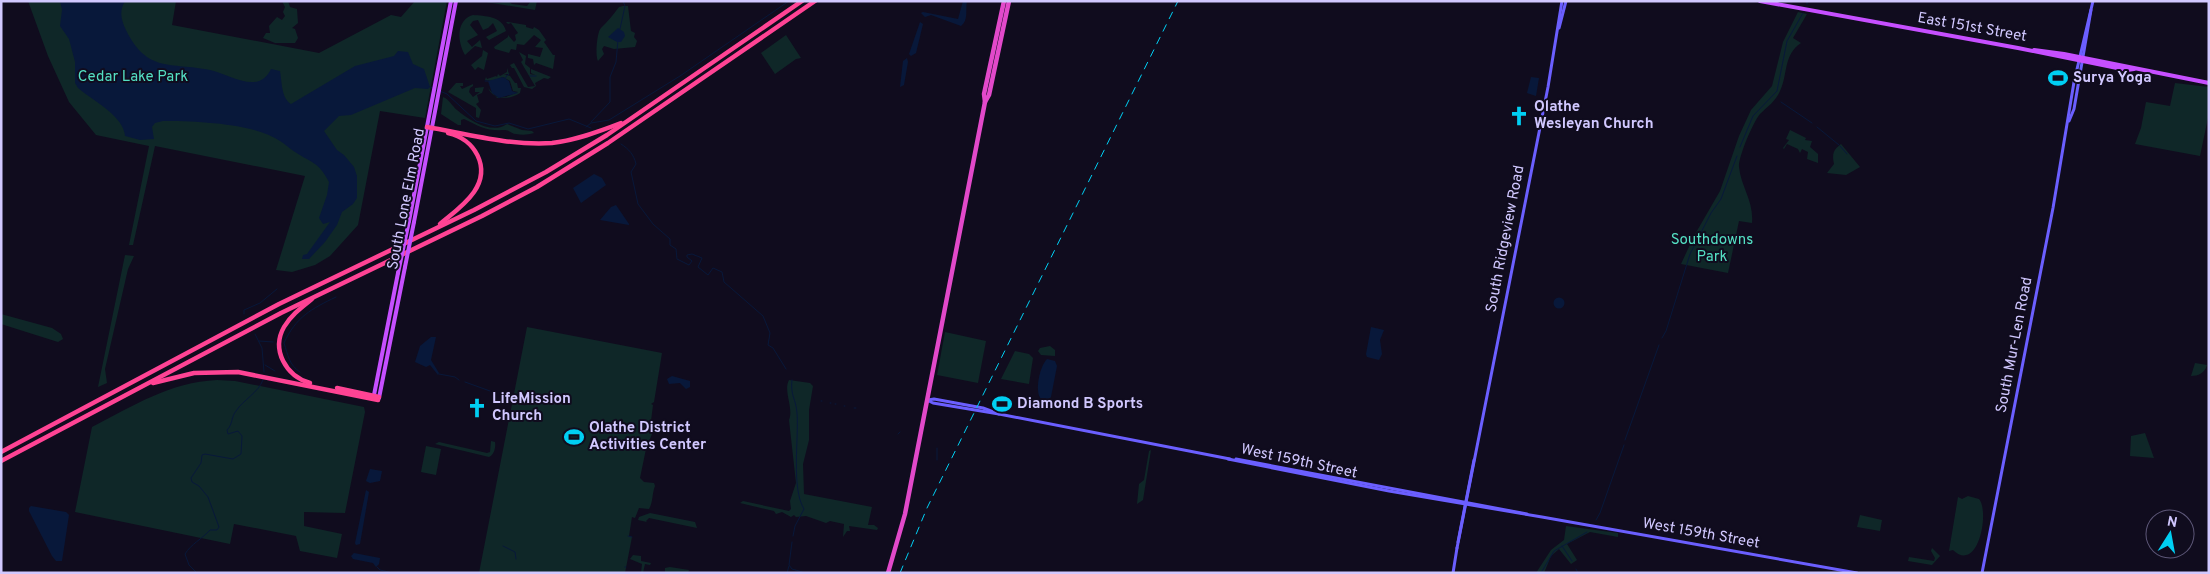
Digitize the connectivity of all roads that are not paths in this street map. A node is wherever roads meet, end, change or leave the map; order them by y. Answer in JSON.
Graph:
{"nodes":[{"id":1,"x":450,"y":1,"type":"edge"},
{"id":2,"x":456,"y":1,"type":"edge"},
{"id":3,"x":802,"y":1,"type":"edge"},
{"id":4,"x":815,"y":1,"type":"edge"},
{"id":5,"x":1004,"y":1,"type":"edge"},
{"id":6,"x":1009,"y":1,"type":"edge"},
{"id":7,"x":1564,"y":1,"type":"edge"},
{"id":8,"x":1760,"y":1,"type":"edge"},
{"id":9,"x":2092,"y":1,"type":"edge"},
{"id":10,"x":2081,"y":59,"type":"junction"},
{"id":11,"x":439,"y":78,"type":"junction"},
{"id":12,"x":2209,"y":83,"type":"edge"},
{"id":13,"x":2074,"y":85,"type":"junction"},
{"id":14,"x":2075,"y":101,"type":"junction"},
{"id":15,"x":985,"y":102,"type":"junction"},
{"id":16,"x":629,"y":119,"type":"junction"},
{"id":17,"x":2069,"y":122,"type":"junction"},
{"id":18,"x":430,"y":127,"type":"junction"},
{"id":19,"x":411,"y":221,"type":"junction"},
{"id":20,"x":436,"y":228,"type":"junction"},
{"id":21,"x":319,"y":293,"type":"junction"},
{"id":22,"x":144,"y":385,"type":"junction"},
{"id":23,"x":377,"y":397,"type":"junction"},
{"id":24,"x":927,"y":400,"type":"junction"},
{"id":25,"x":1,"y":452,"type":"edge"},
{"id":26,"x":1,"y":461,"type":"edge"},
{"id":27,"x":1466,"y":504,"type":"junction"},
{"id":28,"x":888,"y":573,"type":"edge"},
{"id":29,"x":1453,"y":573,"type":"edge"},
{"id":30,"x":1857,"y":573,"type":"edge"},
{"id":31,"x":1982,"y":573,"type":"edge"}],
"edges":[{"from":1,"to":11,"type":"main road","name":"South Lone Elm Road"},
{"from":2,"to":11,"type":"main road","name":"South Lone Elm Road"},
{"from":3,"to":16,"type":"highway"},
{"from":4,"to":21,"type":"highway"},
{"from":5,"to":15,"type":"highway"},
{"from":6,"to":15,"type":"highway"},
{"from":7,"to":27,"type":"main road","name":"South Ridgeview Road"},
{"from":8,"to":10,"type":"main road","name":"East 151st Street"},
{"from":9,"to":10,"type":"main road","name":"South Mur-Len Road"},
{"from":10,"to":12,"type":"main road","name":"East 151st Street"},
{"from":10,"to":13,"type":"main road","name":"South Mur-Len Road"},
{"from":10,"to":14,"type":"main road","name":"South Mur-Len Road"},
{"from":11,"to":18,"type":"main road","name":"South Lone Elm Road"},
{"from":13,"to":14,"type":"main road"},
{"from":13,"to":17,"type":"main road","name":"South Mur-Len Road"},
{"from":14,"to":17,"type":"main road","name":"South Mur-Len Road"},
{"from":15,"to":24,"type":"highway"},
{"from":16,"to":18,"type":"highway"},
{"from":16,"to":20,"type":"highway"},
{"from":17,"to":31,"type":"main road","name":"South Mur-Len Road"},
{"from":18,"to":19,"type":"main road","name":"South Lone Elm Road"},
{"from":18,"to":20,"type":"highway"},
{"from":19,"to":23,"type":"main road","name":"South Lone Elm Road","bridge":true},
{"from":19,"to":23,"type":"main road","name":"South Lone Elm Road","bridge":true},
{"from":20,"to":25,"type":"highway"},
{"from":21,"to":22,"type":"highway"},
{"from":21,"to":23,"type":"highway"},
{"from":22,"to":23,"type":"highway"},
{"from":22,"to":26,"type":"highway"},
{"from":24,"to":27,"type":"main road","name":"West 159th Street"},
{"from":24,"to":28,"type":"highway"},
{"from":27,"to":29,"type":"main road","name":"South Ridgeview Road"},
{"from":27,"to":30,"type":"main road","name":"West 159th Street"}]}
